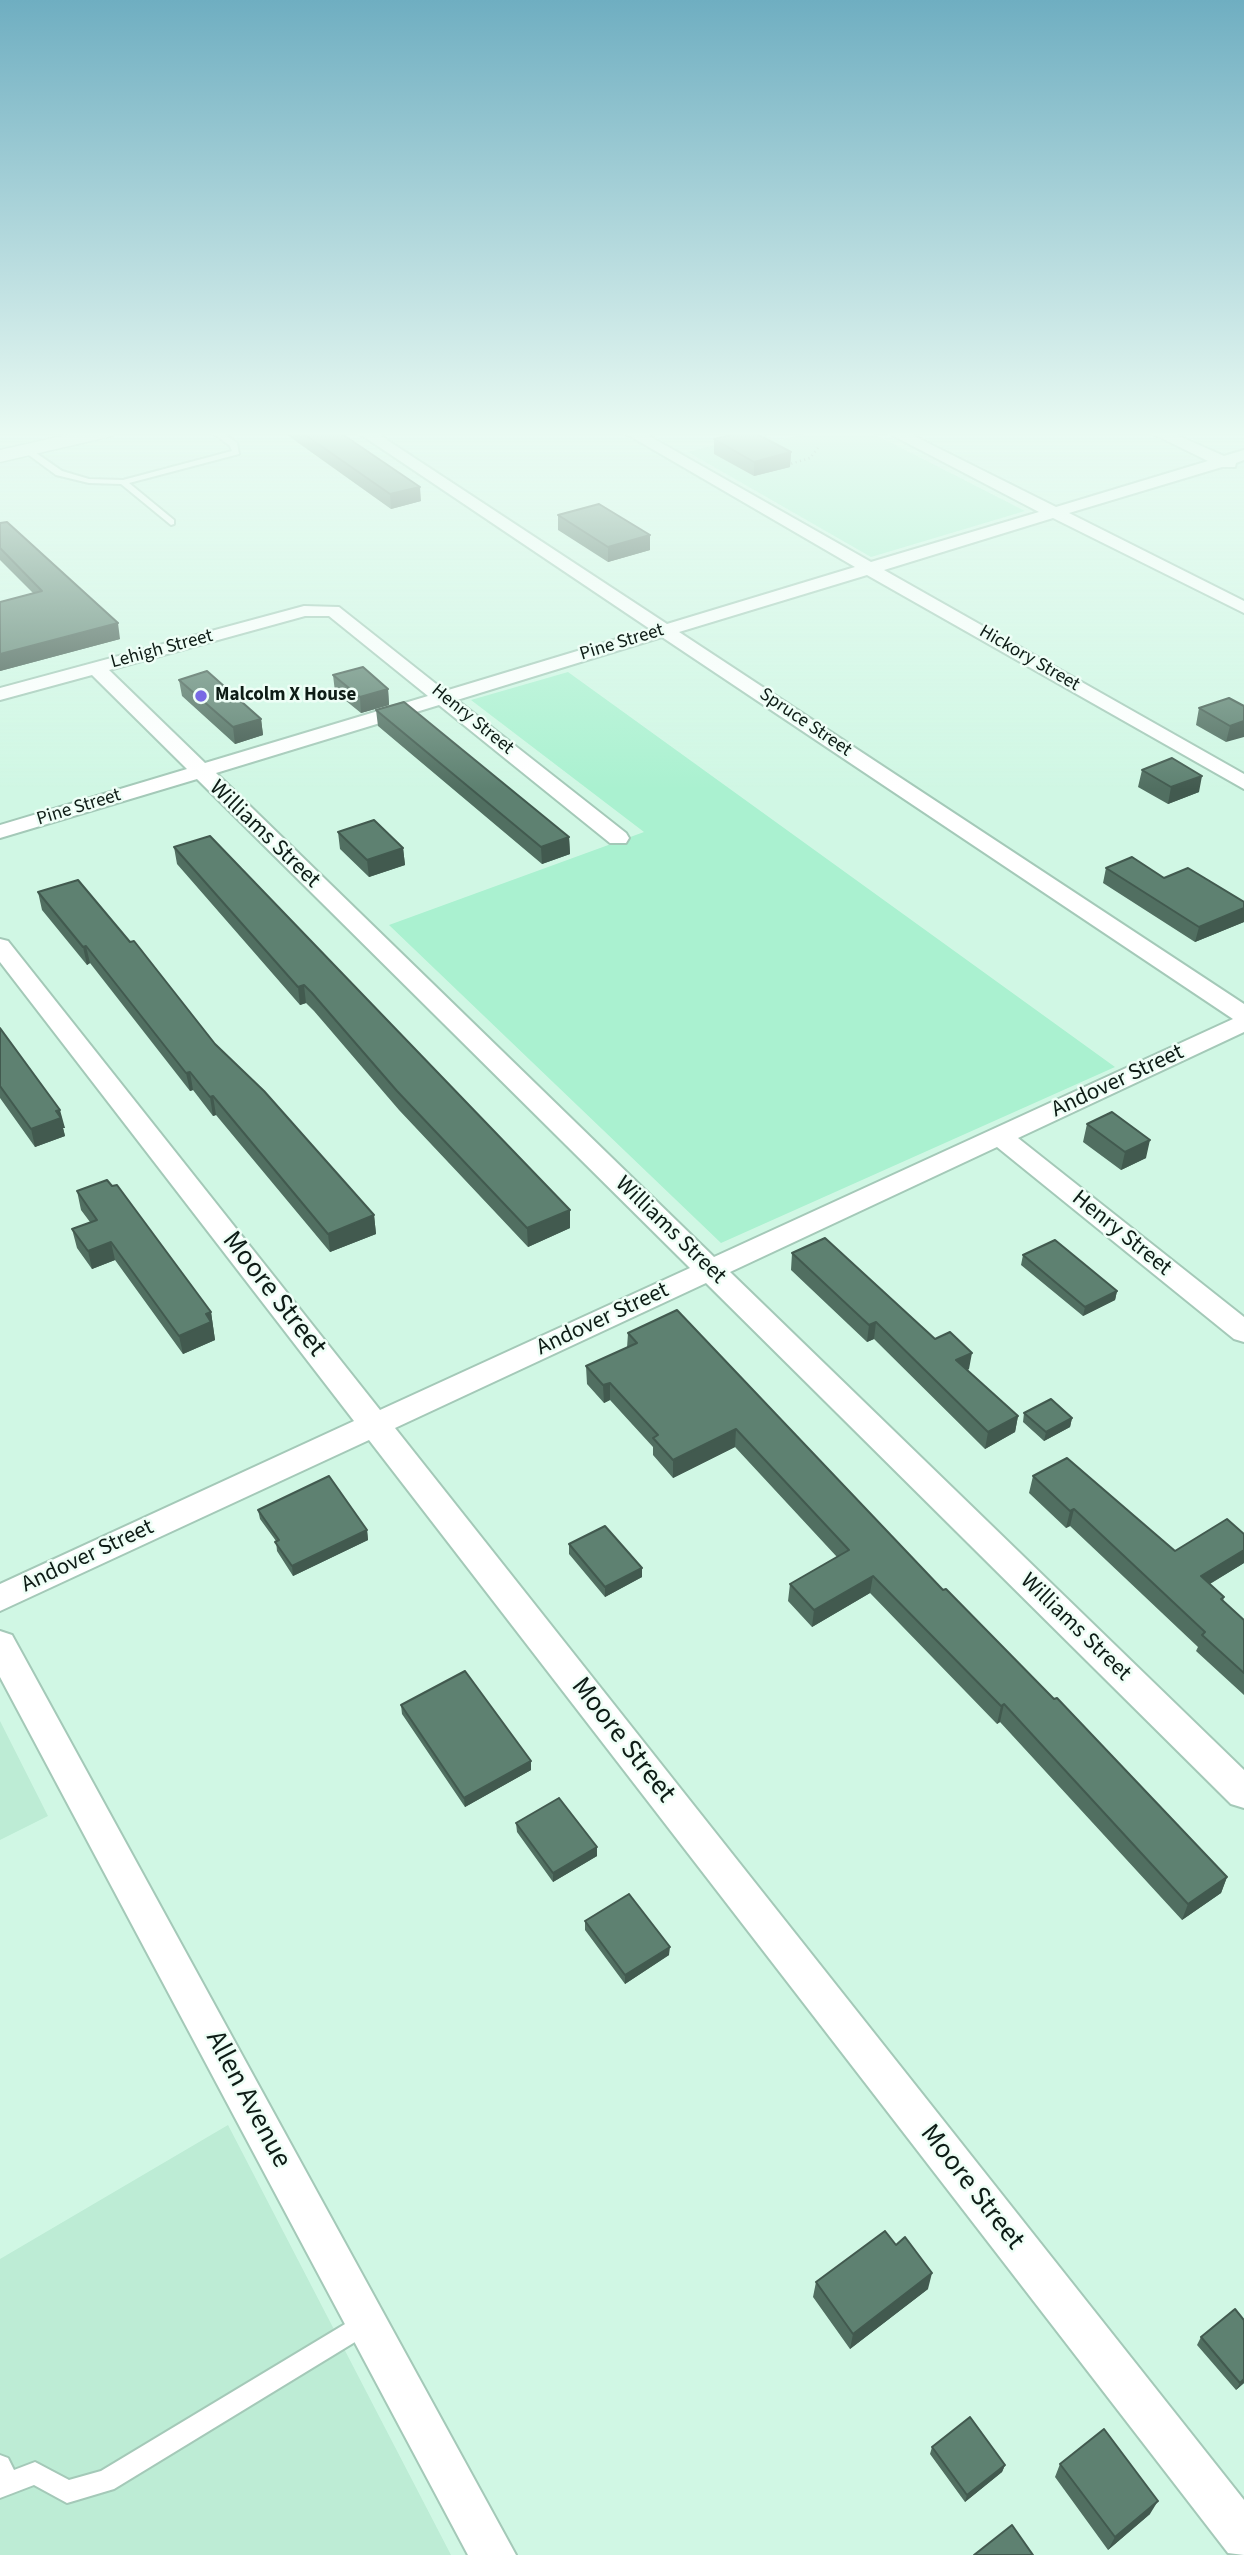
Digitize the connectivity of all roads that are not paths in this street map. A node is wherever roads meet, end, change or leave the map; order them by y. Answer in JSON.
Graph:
{"nodes":[{"id":1,"x":546,"y":551,"type":"edge"},
{"id":2,"x":841,"y":551,"type":"edge"},
{"id":3,"x":925,"y":551,"type":"edge"},
{"id":4,"x":1132,"y":551,"type":"edge"},
{"id":5,"x":870,"y":568,"type":"junction"},
{"id":6,"x":1244,"y":608,"type":"edge"},
{"id":7,"x":324,"y":609,"type":"joint"},
{"id":8,"x":666,"y":630,"type":"junction"},
{"id":9,"x":96,"y":668,"type":"junction"},
{"id":10,"x":0,"y":694,"type":"edge"},
{"id":11,"x":444,"y":697,"type":"junction"},
{"id":12,"x":199,"y":772,"type":"junction"},
{"id":13,"x":1244,"y":783,"type":"edge"},
{"id":14,"x":0,"y":832,"type":"edge"},
{"id":15,"x":618,"y":838,"type":"dead end"},
{"id":16,"x":0,"y":946,"type":"edge"},
{"id":17,"x":1244,"y":1015,"type":"edge"},
{"id":18,"x":1244,"y":1023,"type":"edge"},
{"id":19,"x":999,"y":1136,"type":"junction"},
{"id":20,"x":710,"y":1270,"type":"junction"},
{"id":21,"x":1244,"y":1332,"type":"edge"},
{"id":22,"x":374,"y":1425,"type":"junction"},
{"id":23,"x":0,"y":1598,"type":"edge"},
{"id":24,"x":4,"y":1661,"type":"edge"},
{"id":25,"x":1244,"y":1793,"type":"edge"},
{"id":26,"x":367,"y":2322,"type":"junction"},
{"id":27,"x":3,"y":2479,"type":"edge"},
{"id":28,"x":1244,"y":2537,"type":"edge"},
{"id":29,"x":493,"y":2555,"type":"edge"}],
"edges":[{"from":1,"to":8,"type":"street","name":"Spruce Street"},
{"from":2,"to":5,"type":"street","name":"Hickory Street"},
{"from":3,"to":5,"type":"street","name":"Pine Street"},
{"from":4,"to":6,"type":"street"},
{"from":5,"to":8,"type":"street","name":"Pine Street"},
{"from":5,"to":13,"type":"street","name":"Hickory Street"},
{"from":7,"to":9,"type":"street","name":"Lehigh Street"},
{"from":7,"to":11,"type":"street","name":"Henry Street"},
{"from":8,"to":11,"type":"street","name":"Pine Street"},
{"from":8,"to":17,"type":"street","name":"Spruce Street"},
{"from":9,"to":10,"type":"street","name":"Lehigh Street"},
{"from":9,"to":12,"type":"street","name":"Williams Street"},
{"from":11,"to":12,"type":"street","name":"Pine Street"},
{"from":11,"to":15,"type":"street","name":"Henry Street"},
{"from":12,"to":14,"type":"street","name":"Pine Street"},
{"from":12,"to":20,"type":"street","name":"Williams Street"},
{"from":16,"to":22,"type":"street","name":"Moore Street"},
{"from":18,"to":19,"type":"street","name":"Andover Street"},
{"from":19,"to":20,"type":"street","name":"Andover Street"},
{"from":19,"to":21,"type":"street","name":"Henry Street"},
{"from":20,"to":22,"type":"street","name":"Andover Street"},
{"from":20,"to":25,"type":"street","name":"Williams Street"},
{"from":22,"to":23,"type":"street","name":"Andover Street"},
{"from":22,"to":28,"type":"street","name":"Moore Street"},
{"from":24,"to":26,"type":"street","name":"Allen Avenue"},
{"from":26,"to":27,"type":"lane"},
{"from":26,"to":29,"type":"street","name":"Allen Avenue"}]}
